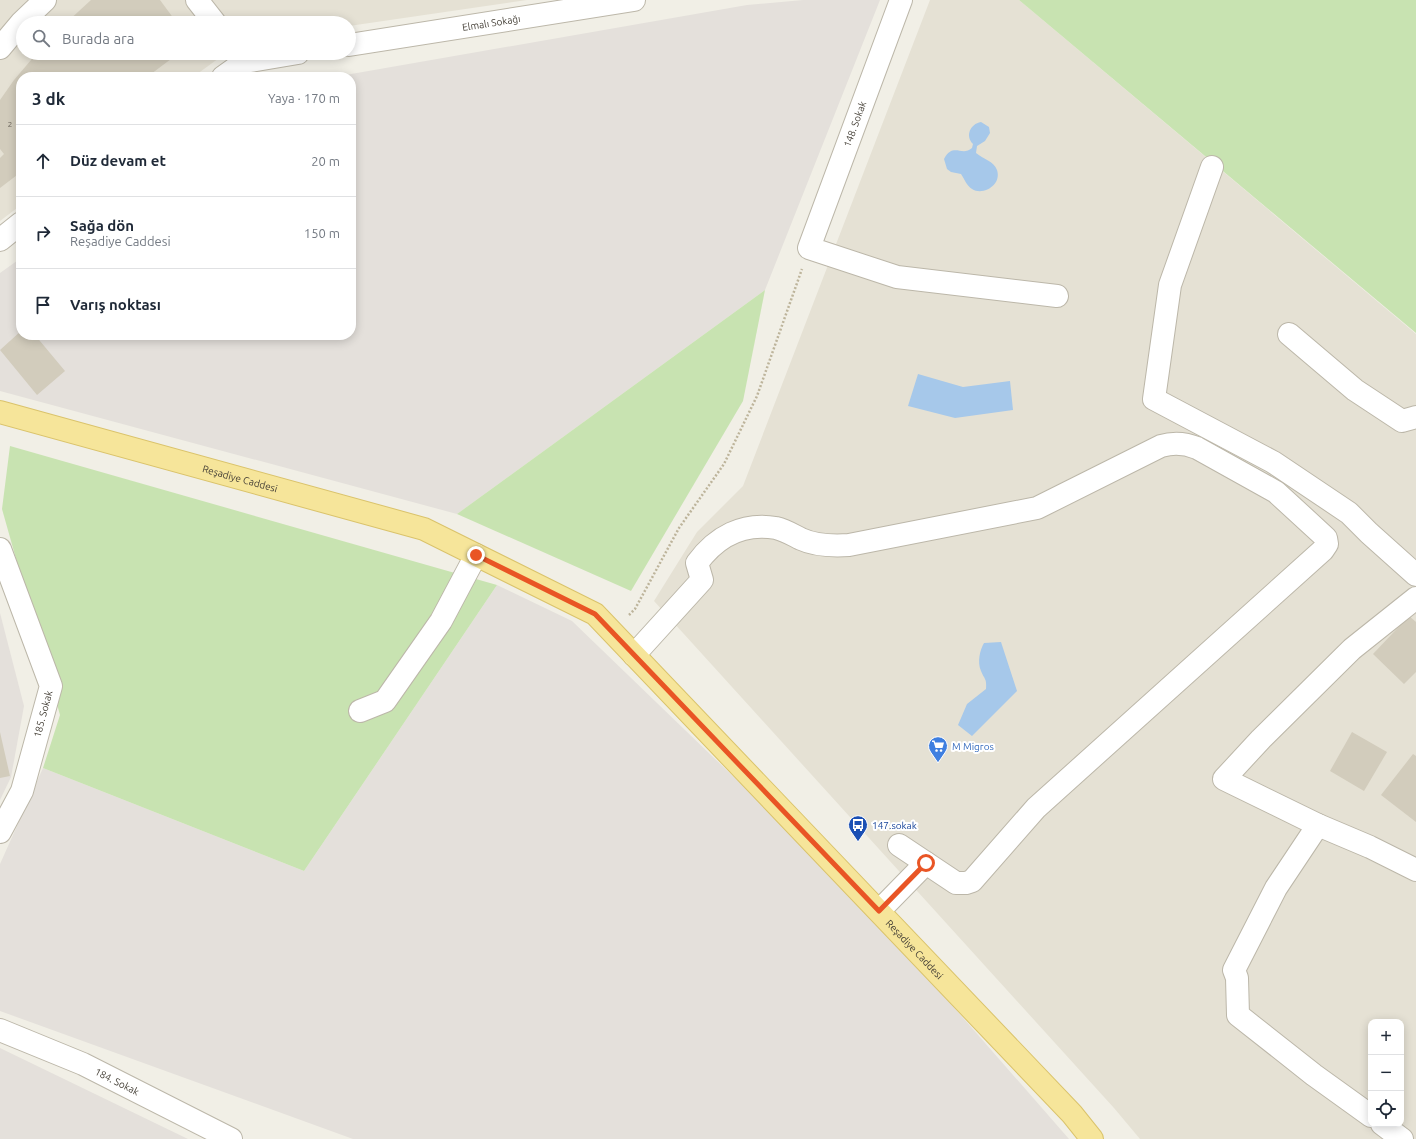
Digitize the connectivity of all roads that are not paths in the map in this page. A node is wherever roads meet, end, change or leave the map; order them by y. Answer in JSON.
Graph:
{"nodes":[{"id":1,"x":45,"y":0,"type":"edge"},
{"id":2,"x":197,"y":0,"type":"edge"},
{"id":3,"x":634,"y":0,"type":"edge"},
{"id":4,"x":901,"y":0,"type":"edge"},
{"id":5,"x":28,"y":16,"type":"edge"},
{"id":6,"x":209,"y":16,"type":"edge"},
{"id":7,"x":16,"y":29,"type":"edge"},
{"id":8,"x":356,"y":44,"type":"edge"},
{"id":9,"x":0,"y":48,"type":"edge"},
{"id":10,"x":238,"y":60,"type":"edge"},
{"id":11,"x":228,"y":72,"type":"edge"},
{"id":12,"x":1212,"y":166,"type":"dead end"},
{"id":13,"x":16,"y":227,"type":"edge"},
{"id":14,"x":0,"y":240,"type":"edge"},
{"id":15,"x":1057,"y":296,"type":"dead end"},
{"id":16,"x":1289,"y":334,"type":"dead end"},
{"id":17,"x":0,"y":412,"type":"edge"},
{"id":18,"x":1416,"y":417,"type":"edge"},
{"id":19,"x":0,"y":549,"type":"edge"},
{"id":20,"x":476,"y":555,"type":"junction"},
{"id":21,"x":1416,"y":576,"type":"edge"},
{"id":22,"x":1416,"y":598,"type":"edge"},
{"id":23,"x":634,"y":655,"type":"junction"},
{"id":24,"x":360,"y":711,"type":"dead end"},
{"id":25,"x":22,"y":791,"type":"junction"},
{"id":26,"x":0,"y":802,"type":"edge"},
{"id":27,"x":1318,"y":825,"type":"junction"},
{"id":28,"x":0,"y":832,"type":"edge"},
{"id":29,"x":899,"y":845,"type":"dead end"},
{"id":30,"x":926,"y":863,"type":"junction"},
{"id":31,"x":1416,"y":870,"type":"edge"},
{"id":32,"x":879,"y":911,"type":"junction"},
{"id":33,"x":0,"y":1030,"type":"edge"},
{"id":34,"x":1368,"y":1114,"type":"edge"},
{"id":35,"x":1386,"y":1127,"type":"edge"},
{"id":36,"x":231,"y":1139,"type":"edge"},
{"id":37,"x":1092,"y":1139,"type":"edge"},
{"id":38,"x":1402,"y":1139,"type":"edge"}],
"edges":[{"from":1,"to":5,"type":"street"},
{"from":2,"to":6,"type":"street"},
{"from":3,"to":8,"type":"street","name":"Elmalı Sokağı"},
{"from":4,"to":15,"type":"street","name":"148. Sokak"},
{"from":7,"to":9,"type":"street"},
{"from":10,"to":11,"type":"street"},
{"from":12,"to":21,"type":"street"},
{"from":13,"to":14,"type":"street"},
{"from":16,"to":18,"type":"street"},
{"from":17,"to":20,"type":"main road","name":"Reşadiye Caddesi"},
{"from":19,"to":25,"type":"street","name":"185. Sokak"},
{"from":20,"to":23,"type":"main road","name":"Reşadiye Caddesi"},
{"from":20,"to":24,"type":"street"},
{"from":22,"to":27,"type":"street"},
{"from":23,"to":30,"type":"street"},
{"from":23,"to":32,"type":"main road","name":"Reşadiye Caddesi"},
{"from":25,"to":26,"type":"street"},
{"from":25,"to":28,"type":"street","name":"185. Sokak"},
{"from":27,"to":31,"type":"street"},
{"from":27,"to":34,"type":"street"},
{"from":29,"to":30,"type":"street"},
{"from":30,"to":32,"type":"street"},
{"from":32,"to":37,"type":"main road","name":"Reşadiye Caddesi"},
{"from":33,"to":36,"type":"street","name":"184. Sokak"},
{"from":35,"to":38,"type":"street"}]}
